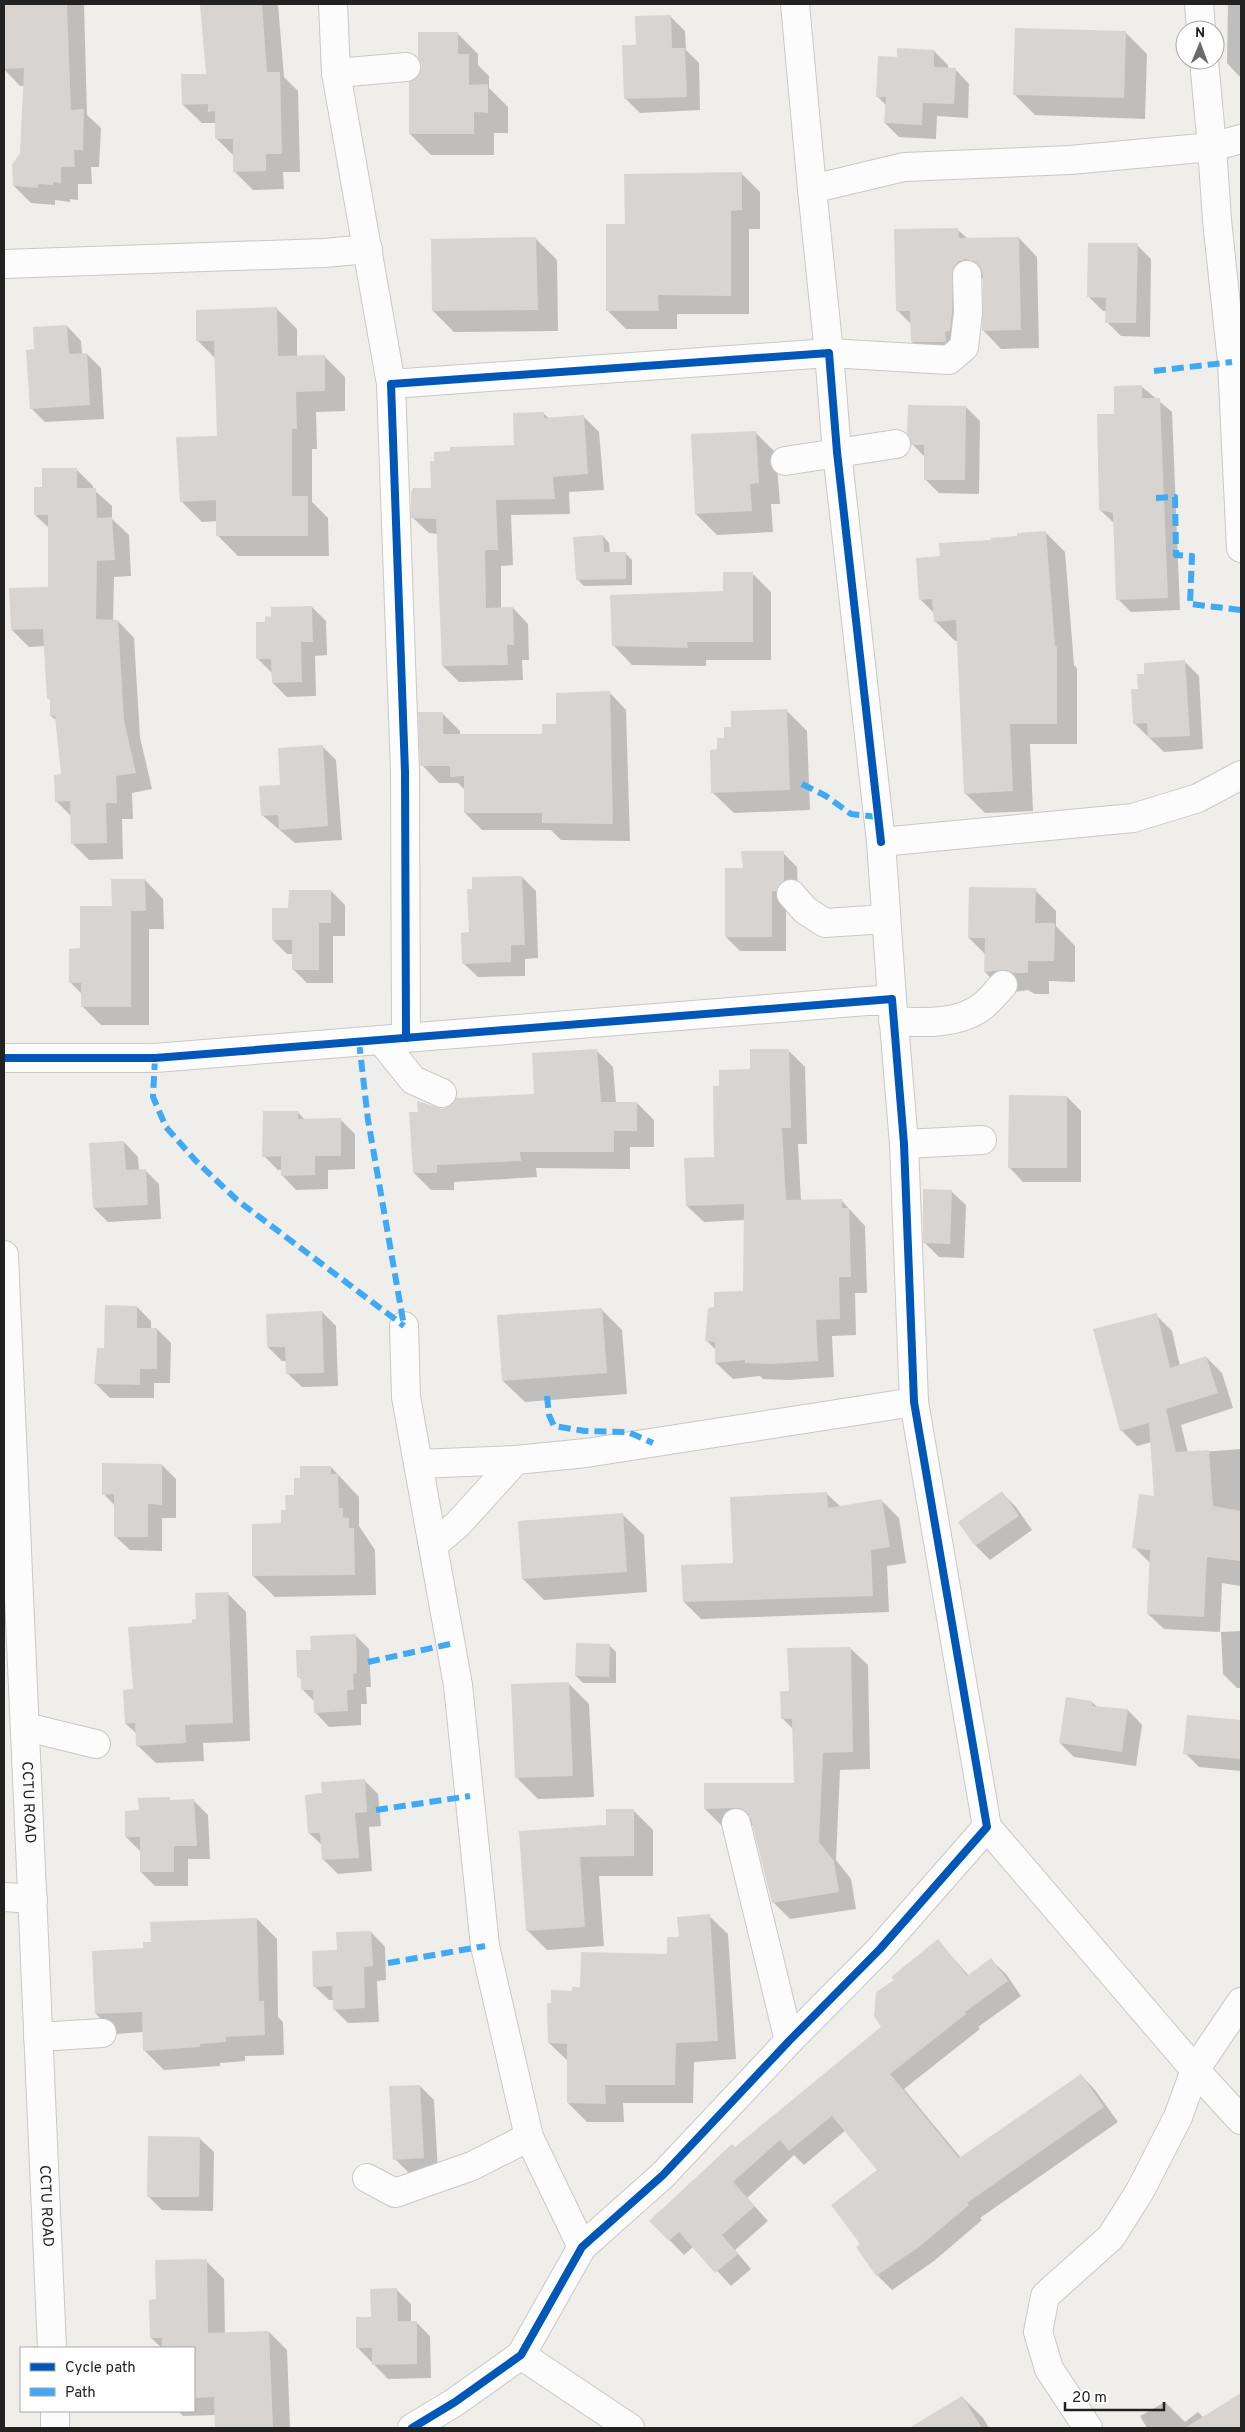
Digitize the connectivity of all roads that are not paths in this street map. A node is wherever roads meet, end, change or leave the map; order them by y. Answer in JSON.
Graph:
{"nodes":[{"id":1,"x":333,"y":4,"type":"edge"},
{"id":2,"x":795,"y":4,"type":"edge"},
{"id":3,"x":1198,"y":4,"type":"edge"},
{"id":4,"x":1200,"y":20,"type":"edge"},
{"id":5,"x":406,"y":67,"type":"dead end"},
{"id":6,"x":1205,"y":70,"type":"edge"},
{"id":7,"x":336,"y":73,"type":"junction"},
{"id":8,"x":1241,"y":139,"type":"edge"},
{"id":9,"x":1212,"y":147,"type":"junction"},
{"id":10,"x":812,"y":189,"type":"junction"},
{"id":11,"x":368,"y":249,"type":"junction"},
{"id":12,"x":4,"y":264,"type":"edge"},
{"id":13,"x":967,"y":275,"type":"dead end"},
{"id":14,"x":829,"y":353,"type":"junction"},
{"id":15,"x":391,"y":384,"type":"junction"},
{"id":16,"x":1237,"y":387,"type":"edge"},
{"id":17,"x":896,"y":444,"type":"dead end"},
{"id":18,"x":837,"y":452,"type":"junction"},
{"id":19,"x":784,"y":461,"type":"dead end"},
{"id":20,"x":1240,"y":534,"type":"edge"},
{"id":21,"x":1241,"y":775,"type":"edge"},
{"id":22,"x":881,"y":842,"type":"junction"},
{"id":23,"x":791,"y":894,"type":"dead end"},
{"id":24,"x":886,"y":919,"type":"junction"},
{"id":25,"x":1003,"y":985,"type":"dead end"},
{"id":26,"x":892,"y":1010,"type":"junction"},
{"id":27,"x":394,"y":1039,"type":"junction"},
{"id":28,"x":4,"y":1058,"type":"edge"},
{"id":29,"x":442,"y":1093,"type":"dead end"},
{"id":30,"x":982,"y":1140,"type":"dead end"},
{"id":31,"x":904,"y":1144,"type":"junction"},
{"id":32,"x":4,"y":1255,"type":"edge"},
{"id":33,"x":404,"y":1326,"type":"dead end"},
{"id":34,"x":914,"y":1402,"type":"junction"},
{"id":35,"x":516,"y":1460,"type":"junction"},
{"id":36,"x":418,"y":1464,"type":"junction"},
{"id":37,"x":433,"y":1545,"type":"junction"},
{"id":38,"x":26,"y":1728,"type":"junction"},
{"id":39,"x":96,"y":1744,"type":"dead end"},
{"id":40,"x":736,"y":1824,"type":"dead end"},
{"id":41,"x":987,"y":1827,"type":"junction"},
{"id":42,"x":4,"y":1897,"type":"edge"},
{"id":43,"x":33,"y":1899,"type":"junction"},
{"id":44,"x":1241,"y":2002,"type":"edge"},
{"id":45,"x":102,"y":2033,"type":"dead end"},
{"id":46,"x":38,"y":2037,"type":"junction"},
{"id":47,"x":789,"y":2040,"type":"junction"},
{"id":48,"x":1195,"y":2070,"type":"junction"},
{"id":49,"x":1241,"y":2120,"type":"edge"},
{"id":50,"x":529,"y":2137,"type":"junction"},
{"id":51,"x":368,"y":2178,"type":"dead end"},
{"id":52,"x":582,"y":2247,"type":"junction"},
{"id":53,"x":52,"y":2347,"type":"edge"},
{"id":54,"x":521,"y":2354,"type":"junction"},
{"id":55,"x":55,"y":2412,"type":"edge"},
{"id":56,"x":55,"y":2428,"type":"edge"},
{"id":57,"x":412,"y":2428,"type":"edge"},
{"id":58,"x":630,"y":2428,"type":"edge"},
{"id":59,"x":1088,"y":2428,"type":"edge"}],
"edges":[{"from":1,"to":7,"type":"street"},
{"from":2,"to":10,"type":"street"},
{"from":3,"to":4,"type":"street"},
{"from":5,"to":7,"type":"street"},
{"from":6,"to":9,"type":"street"},
{"from":7,"to":11,"type":"street"},
{"from":8,"to":9,"type":"street"},
{"from":9,"to":10,"type":"street"},
{"from":9,"to":16,"type":"street"},
{"from":10,"to":14,"type":"street"},
{"from":11,"to":12,"type":"street"},
{"from":11,"to":15,"type":"street"},
{"from":13,"to":14,"type":"street"},
{"from":14,"to":15,"type":"street"},
{"from":14,"to":18,"type":"street"},
{"from":15,"to":27,"type":"street"},
{"from":16,"to":20,"type":"street"},
{"from":17,"to":18,"type":"street"},
{"from":18,"to":19,"type":"street"},
{"from":18,"to":22,"type":"street"},
{"from":21,"to":22,"type":"street"},
{"from":22,"to":24,"type":"street"},
{"from":23,"to":24,"type":"street"},
{"from":24,"to":26,"type":"street"},
{"from":25,"to":26,"type":"street"},
{"from":26,"to":27,"type":"street"},
{"from":26,"to":31,"type":"street"},
{"from":27,"to":28,"type":"street"},
{"from":27,"to":29,"type":"street"},
{"from":30,"to":31,"type":"street"},
{"from":31,"to":34,"type":"street"},
{"from":32,"to":38,"type":"street","name":"CCTU ROAD"},
{"from":33,"to":36,"type":"street"},
{"from":34,"to":35,"type":"street"},
{"from":34,"to":41,"type":"street"},
{"from":35,"to":36,"type":"street"},
{"from":35,"to":37,"type":"street"},
{"from":36,"to":37,"type":"street"},
{"from":37,"to":50,"type":"street"},
{"from":38,"to":39,"type":"street"},
{"from":38,"to":43,"type":"street","name":"CCTU ROAD"},
{"from":40,"to":47,"type":"street"},
{"from":41,"to":47,"type":"street"},
{"from":41,"to":48,"type":"street"},
{"from":42,"to":43,"type":"street"},
{"from":43,"to":46,"type":"street","name":"CCTU ROAD"},
{"from":44,"to":48,"type":"street"},
{"from":45,"to":46,"type":"street"},
{"from":46,"to":53,"type":"street","name":"CCTU ROAD"},
{"from":47,"to":52,"type":"street"},
{"from":48,"to":49,"type":"street"},
{"from":48,"to":59,"type":"street"},
{"from":50,"to":51,"type":"street"},
{"from":50,"to":52,"type":"street"},
{"from":52,"to":54,"type":"street"},
{"from":54,"to":57,"type":"street"},
{"from":54,"to":58,"type":"street"},
{"from":55,"to":56,"type":"street"}]}
